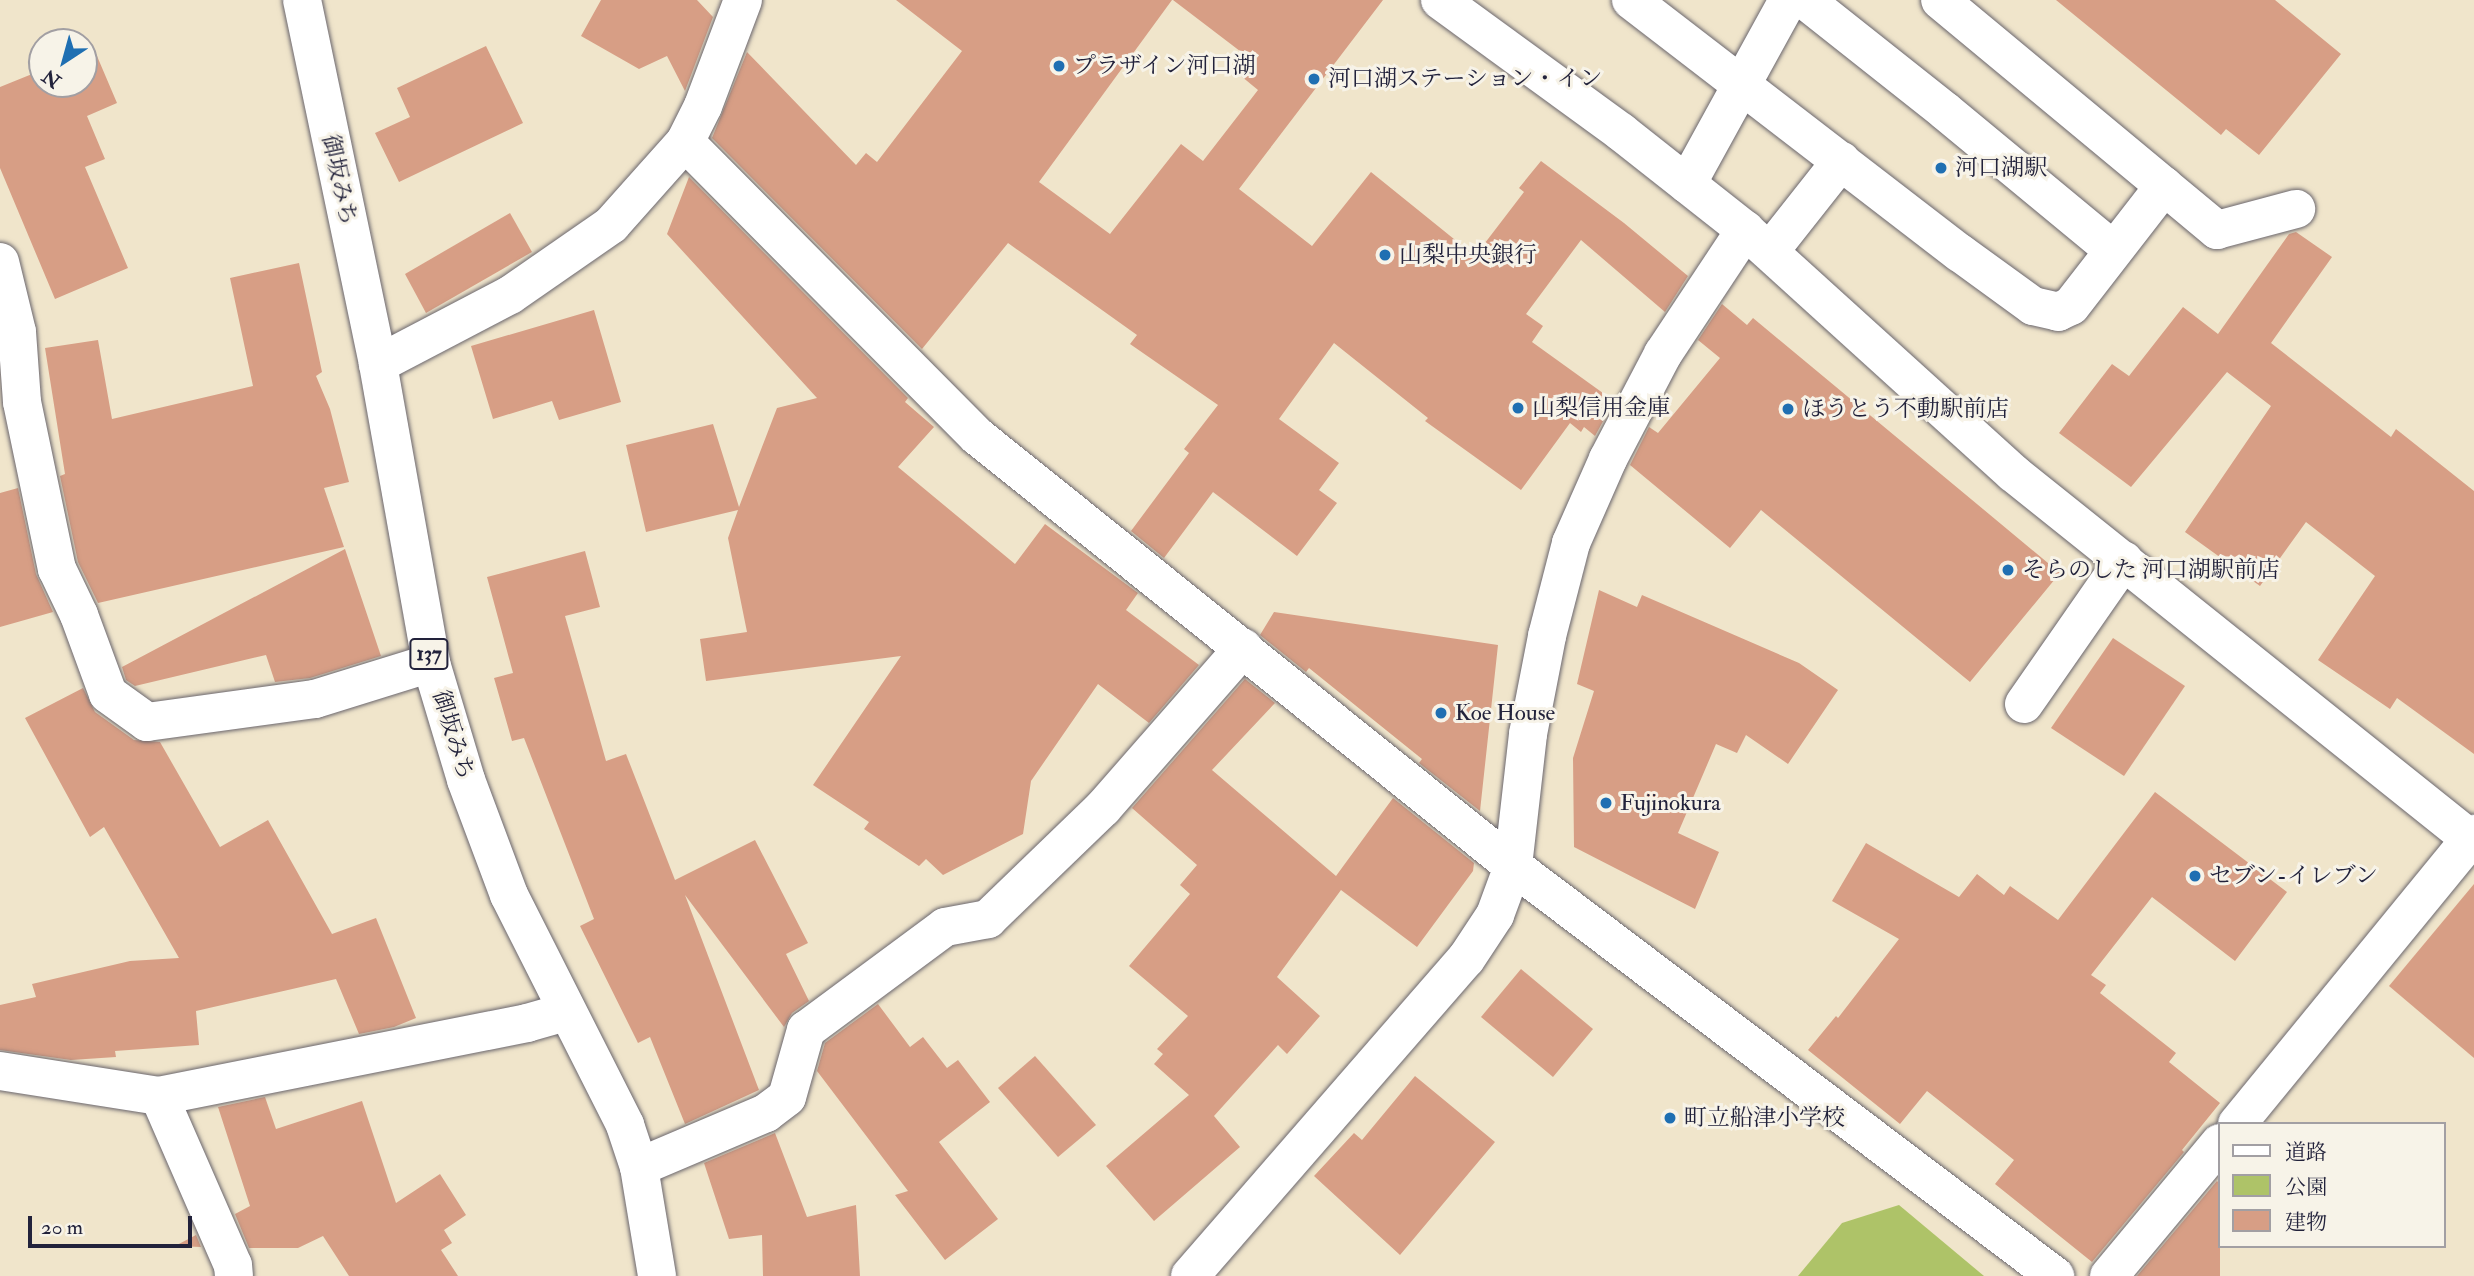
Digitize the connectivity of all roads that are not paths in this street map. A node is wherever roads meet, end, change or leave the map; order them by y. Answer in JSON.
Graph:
{"nodes":[{"id":1,"x":302,"y":0,"type":"edge"},
{"id":2,"x":743,"y":0,"type":"edge"},
{"id":3,"x":1440,"y":0,"type":"edge"},
{"id":4,"x":1631,"y":0,"type":"edge"},
{"id":5,"x":1788,"y":0,"type":"edge"},
{"id":6,"x":1805,"y":0,"type":"edge"},
{"id":7,"x":1940,"y":0,"type":"edge"},
{"id":8,"x":1744,"y":85,"type":"junction"},
{"id":9,"x":685,"y":142,"type":"junction"},
{"id":10,"x":1841,"y":161,"type":"junction"},
{"id":11,"x":1687,"y":184,"type":"junction"},
{"id":12,"x":2164,"y":186,"type":"junction"},
{"id":13,"x":2297,"y":209,"type":"dead end"},
{"id":14,"x":1758,"y":241,"type":"junction"},
{"id":15,"x":2113,"y":250,"type":"junction"},
{"id":16,"x":0,"y":262,"type":"edge"},
{"id":17,"x":378,"y":364,"type":"junction"},
{"id":18,"x":2124,"y":560,"type":"junction"},
{"id":19,"x":1243,"y":648,"type":"junction"},
{"id":20,"x":431,"y":663,"type":"junction"},
{"id":21,"x":2024,"y":704,"type":"dead end"},
{"id":22,"x":2473,"y":839,"type":"edge"},
{"id":23,"x":1513,"y":866,"type":"junction"},
{"id":24,"x":566,"y":1012,"type":"junction"},
{"id":25,"x":0,"y":1071,"type":"edge"},
{"id":26,"x":159,"y":1096,"type":"junction"},
{"id":27,"x":2239,"y":1122,"type":"edge"},
{"id":28,"x":2218,"y":1145,"type":"edge"},
{"id":29,"x":639,"y":1167,"type":"junction"},
{"id":30,"x":234,"y":1276,"type":"edge"},
{"id":31,"x":657,"y":1276,"type":"edge"},
{"id":32,"x":1190,"y":1276,"type":"edge"},
{"id":33,"x":2055,"y":1276,"type":"edge"},
{"id":34,"x":2109,"y":1276,"type":"edge"}],
"edges":[{"from":1,"to":17,"type":"main road","name":"御坂みち","number":"137"},
{"from":2,"to":9,"type":"main road"},
{"from":3,"to":11,"type":"main road"},
{"from":4,"to":8,"type":"main road"},
{"from":5,"to":8,"type":"main road"},
{"from":6,"to":15,"type":"main road"},
{"from":7,"to":12,"type":"main road"},
{"from":8,"to":10,"type":"main road"},
{"from":8,"to":11,"type":"main road"},
{"from":9,"to":17,"type":"main road"},
{"from":9,"to":19,"type":"main road"},
{"from":10,"to":14,"type":"main road"},
{"from":10,"to":15,"type":"main road"},
{"from":11,"to":14,"type":"main road"},
{"from":12,"to":13,"type":"main road"},
{"from":12,"to":15,"type":"main road"},
{"from":14,"to":18,"type":"main road"},
{"from":14,"to":23,"type":"main road"},
{"from":16,"to":20,"type":"main road"},
{"from":17,"to":20,"type":"main road","name":"御坂みち","number":"137"},
{"from":18,"to":21,"type":"main road"},
{"from":18,"to":22,"type":"main road"},
{"from":19,"to":23,"type":"main road"},
{"from":19,"to":29,"type":"main road"},
{"from":20,"to":24,"type":"main road","name":"御坂みち","number":"137"},
{"from":22,"to":27,"type":"main road"},
{"from":23,"to":32,"type":"main road"},
{"from":23,"to":33,"type":"main road"},
{"from":24,"to":26,"type":"main road"},
{"from":24,"to":29,"type":"main road","name":"御坂みち","number":"137"},
{"from":25,"to":26,"type":"main road"},
{"from":26,"to":30,"type":"main road"},
{"from":28,"to":34,"type":"main road"},
{"from":29,"to":31,"type":"main road","name":"御坂みち","number":"137"}]}
